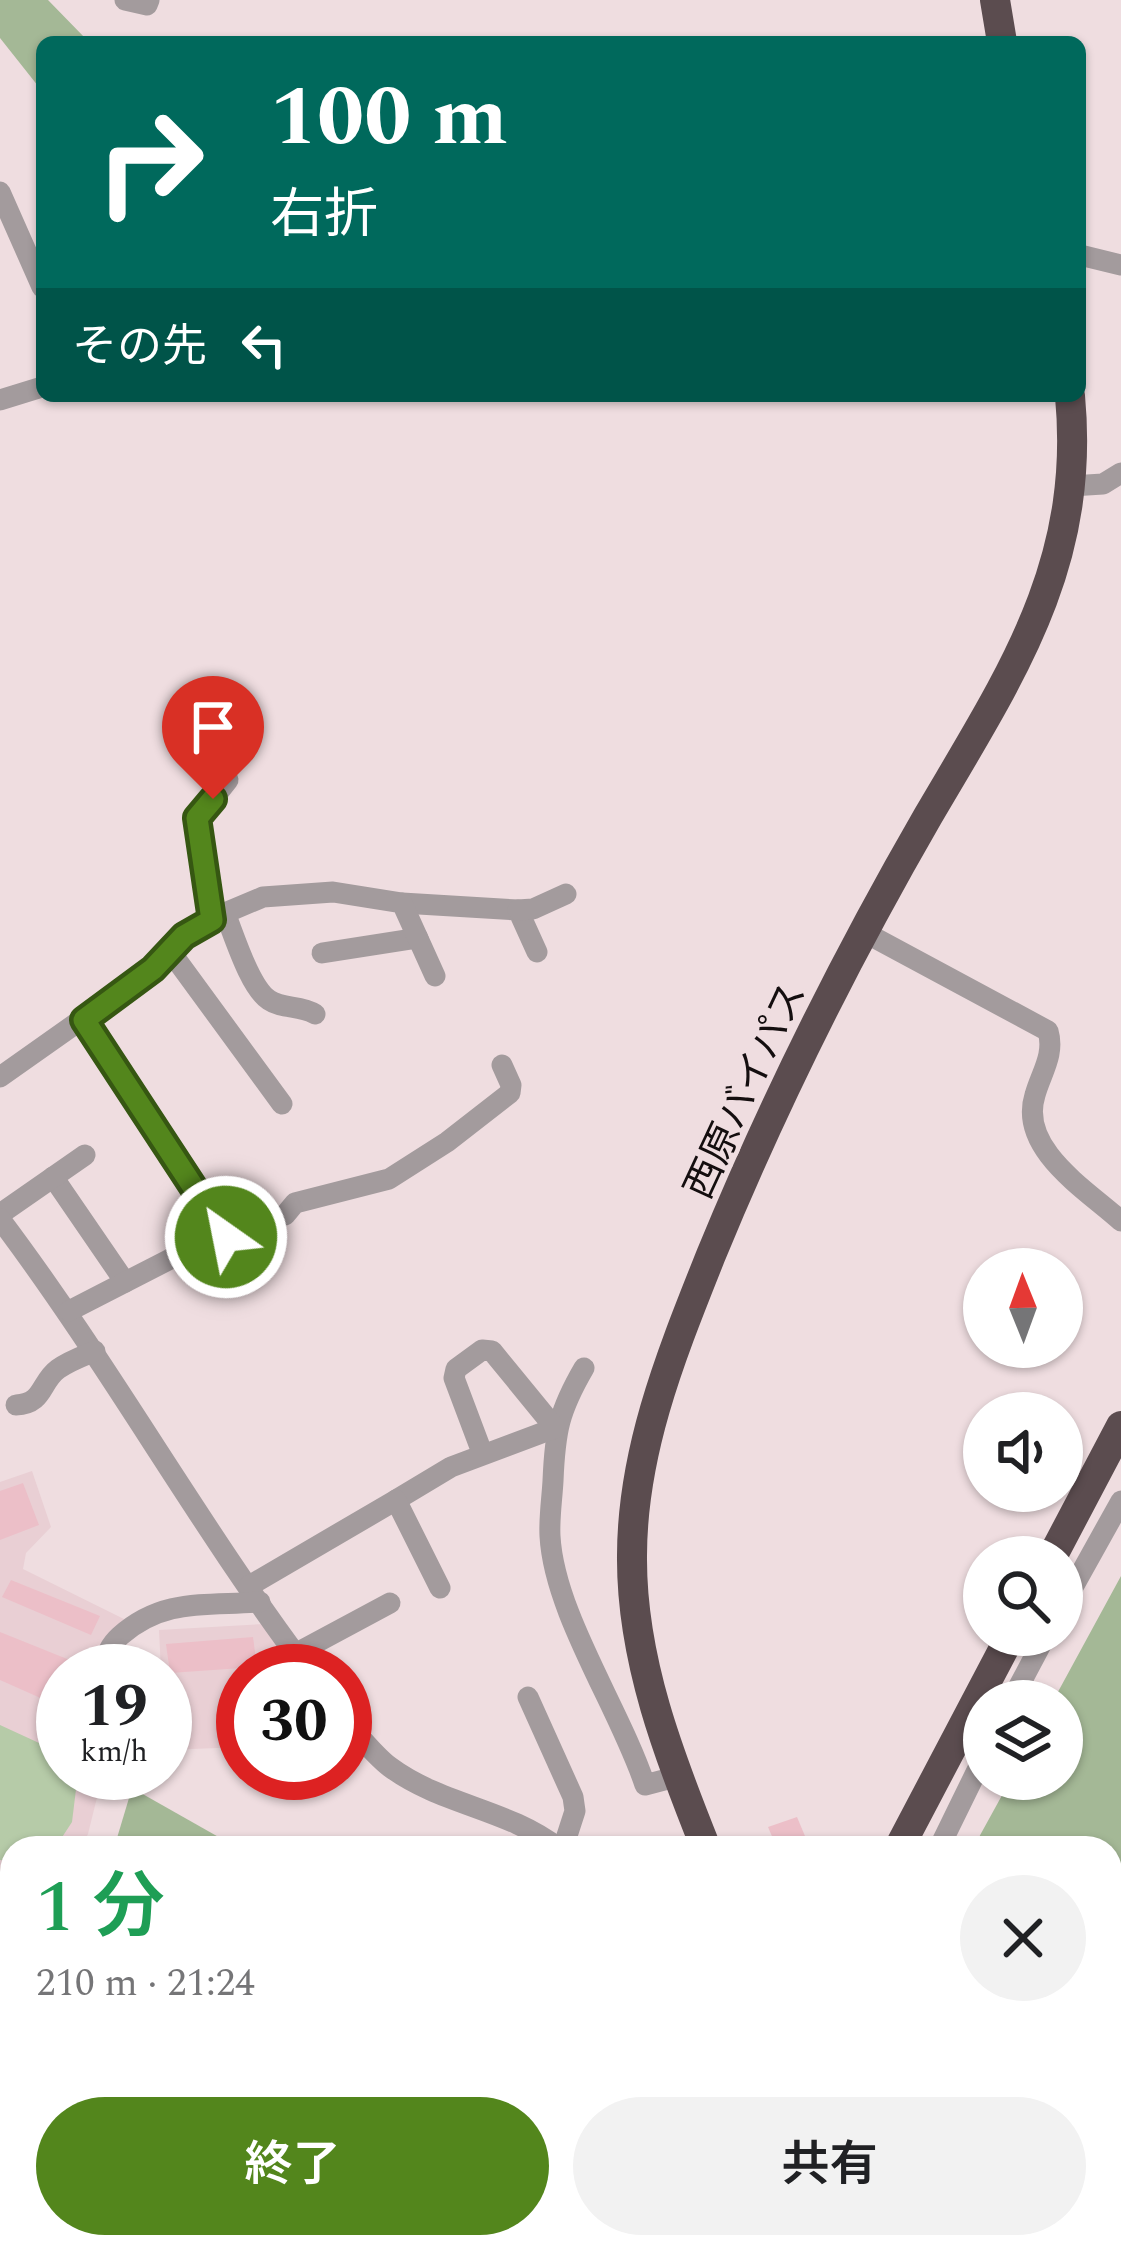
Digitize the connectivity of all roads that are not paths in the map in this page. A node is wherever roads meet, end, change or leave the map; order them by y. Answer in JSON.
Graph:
{"nodes":[{"id":1,"x":125,"y":0,"type":"edge"},
{"id":2,"x":149,"y":0,"type":"edge"},
{"id":3,"x":995,"y":0,"type":"edge"},
{"id":4,"x":1001,"y":36,"type":"edge"},
{"id":5,"x":0,"y":192,"type":"edge"},
{"id":6,"x":1086,"y":257,"type":"edge"},
{"id":7,"x":1121,"y":266,"type":"edge"},
{"id":8,"x":36,"y":273,"type":"edge"},
{"id":9,"x":36,"y":389,"type":"edge"},
{"id":10,"x":0,"y":400,"type":"edge"},
{"id":11,"x":1070,"y":402,"type":"edge"},
{"id":12,"x":1121,"y":473,"type":"edge"},
{"id":13,"x":1071,"y":486,"type":"junction"},
{"id":14,"x":228,"y":779,"type":"dead end"},
{"id":15,"x":566,"y":894,"type":"dead end"},
{"id":16,"x":402,"y":903,"type":"junction"},
{"id":17,"x":518,"y":910,"type":"junction"},
{"id":18,"x":219,"y":916,"type":"junction"},
{"id":19,"x":862,"y":931,"type":"junction"},
{"id":20,"x":418,"y":938,"type":"junction"},
{"id":21,"x":170,"y":951,"type":"junction"},
{"id":22,"x":537,"y":952,"type":"dead end"},
{"id":23,"x":322,"y":953,"type":"dead end"},
{"id":24,"x":435,"y":976,"type":"dead end"},
{"id":25,"x":315,"y":1013,"type":"dead end"},
{"id":26,"x":84,"y":1020,"type":"junction"},
{"id":27,"x":502,"y":1065,"type":"dead end"},
{"id":28,"x":0,"y":1076,"type":"edge"},
{"id":29,"x":282,"y":1104,"type":"dead end"},
{"id":30,"x":85,"y":1155,"type":"dead end"},
{"id":31,"x":53,"y":1177,"type":"junction"},
{"id":32,"x":0,"y":1216,"type":"edge"},
{"id":33,"x":1121,"y":1221,"type":"edge"},
{"id":34,"x":226,"y":1237,"type":"junction"},
{"id":35,"x":125,"y":1282,"type":"junction"},
{"id":36,"x":69,"y":1311,"type":"junction"},
{"id":37,"x":94,"y":1351,"type":"junction"},
{"id":38,"x":584,"y":1368,"type":"dead end"},
{"id":39,"x":16,"y":1405,"type":"dead end"},
{"id":40,"x":1121,"y":1426,"type":"edge"},
{"id":41,"x":555,"y":1428,"type":"junction"},
{"id":42,"x":483,"y":1455,"type":"junction"},
{"id":43,"x":396,"y":1500,"type":"junction"},
{"id":44,"x":1121,"y":1502,"type":"edge"},
{"id":45,"x":1063,"y":1536,"type":"edge"},
{"id":46,"x":1083,"y":1570,"type":"edge"},
{"id":47,"x":440,"y":1588,"type":"dead end"},
{"id":48,"x":254,"y":1594,"type":"junction"},
{"id":49,"x":390,"y":1604,"type":"dead end"},
{"id":50,"x":112,"y":1644,"type":"edge"},
{"id":51,"x":289,"y":1644,"type":"edge"},
{"id":52,"x":329,"y":1644,"type":"edge"},
{"id":53,"x":1000,"y":1656,"type":"edge"},
{"id":54,"x":528,"y":1697,"type":"dead end"},
{"id":55,"x":372,"y":1748,"type":"edge"},
{"id":56,"x":679,"y":1776,"type":"junction"},
{"id":57,"x":963,"y":1799,"type":"edge"},
{"id":58,"x":541,"y":1836,"type":"edge"},
{"id":59,"x":566,"y":1836,"type":"edge"},
{"id":60,"x":702,"y":1836,"type":"edge"},
{"id":61,"x":905,"y":1836,"type":"edge"},
{"id":62,"x":945,"y":1836,"type":"edge"}],
"edges":[{"from":1,"to":2,"type":"street"},
{"from":3,"to":4,"type":"highway"},
{"from":5,"to":8,"type":"street"},
{"from":6,"to":7,"type":"street"},
{"from":9,"to":10,"type":"street"},
{"from":11,"to":13,"type":"highway","name":"西原バイパス"},
{"from":12,"to":13,"type":"street"},
{"from":13,"to":19,"type":"highway","name":"西原バイパス"},
{"from":14,"to":18,"type":"street"},
{"from":15,"to":17,"type":"street"},
{"from":16,"to":17,"type":"street"},
{"from":16,"to":18,"type":"street"},
{"from":16,"to":20,"type":"street"},
{"from":17,"to":22,"type":"street"},
{"from":18,"to":21,"type":"street"},
{"from":18,"to":25,"type":"street"},
{"from":19,"to":33,"type":"street"},
{"from":19,"to":56,"type":"highway","name":"西原バイパス"},
{"from":20,"to":23,"type":"street"},
{"from":20,"to":24,"type":"street"},
{"from":21,"to":26,"type":"street"},
{"from":21,"to":29,"type":"street"},
{"from":26,"to":28,"type":"street"},
{"from":26,"to":34,"type":"street"},
{"from":27,"to":34,"type":"street"},
{"from":30,"to":31,"type":"street"},
{"from":31,"to":32,"type":"street"},
{"from":31,"to":35,"type":"street"},
{"from":32,"to":36,"type":"street"},
{"from":34,"to":35,"type":"street"},
{"from":35,"to":36,"type":"street"},
{"from":36,"to":37,"type":"street"},
{"from":37,"to":39,"type":"street"},
{"from":37,"to":48,"type":"street"},
{"from":38,"to":41,"type":"street"},
{"from":40,"to":45,"type":"highway"},
{"from":41,"to":42,"type":"street"},
{"from":41,"to":42,"type":"street"},
{"from":41,"to":56,"type":"street"},
{"from":42,"to":43,"type":"street"},
{"from":43,"to":47,"type":"street"},
{"from":43,"to":48,"type":"street"},
{"from":44,"to":46,"type":"street"},
{"from":48,"to":50,"type":"street"},
{"from":48,"to":51,"type":"street"},
{"from":49,"to":52,"type":"street"},
{"from":53,"to":61,"type":"highway"},
{"from":54,"to":59,"type":"street"},
{"from":55,"to":58,"type":"street"},
{"from":56,"to":60,"type":"highway","name":"西原バイパス"},
{"from":57,"to":62,"type":"street"}]}
